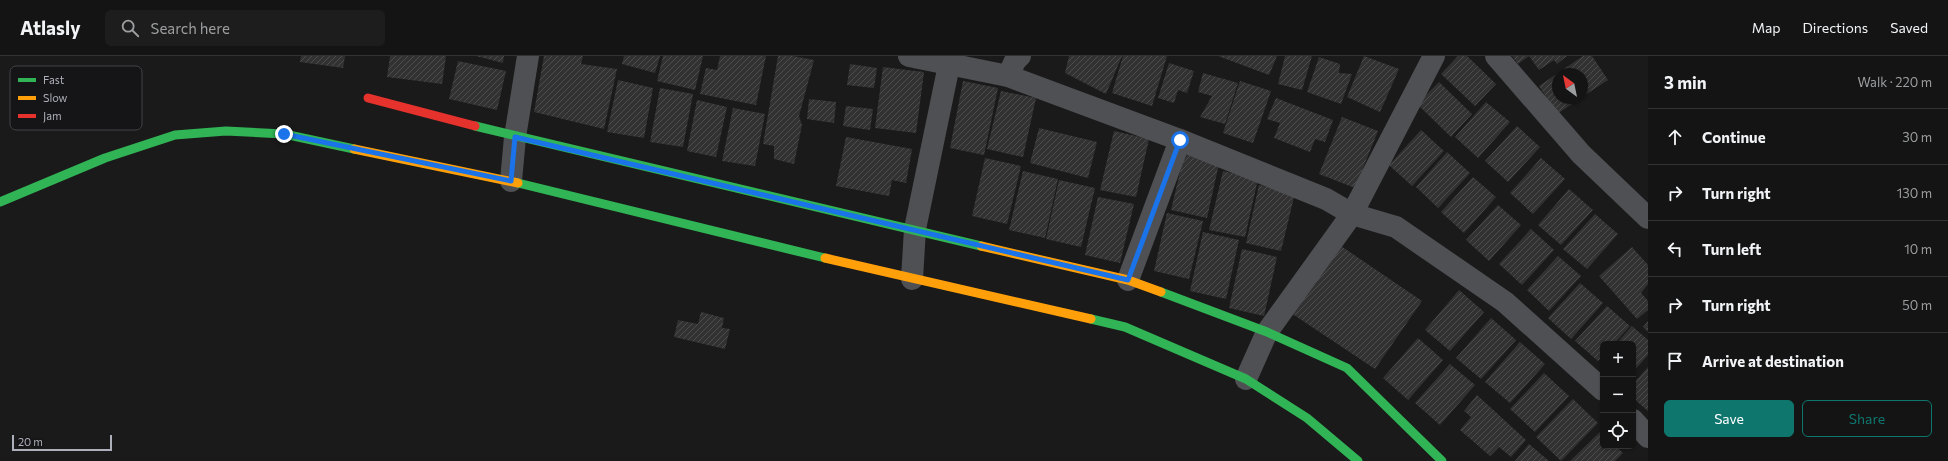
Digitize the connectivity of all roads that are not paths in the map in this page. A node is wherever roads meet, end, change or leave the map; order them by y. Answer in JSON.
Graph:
{"nodes":[{"id":1,"x":528,"y":56,"type":"edge"},
{"id":2,"x":909,"y":56,"type":"edge"},
{"id":3,"x":1020,"y":56,"type":"edge"},
{"id":4,"x":1434,"y":56,"type":"edge"},
{"id":5,"x":1496,"y":56,"type":"edge"},
{"id":6,"x":950,"y":60,"type":"edge"},
{"id":7,"x":1008,"y":76,"type":"junction"},
{"id":8,"x":368,"y":98,"type":"dead end"},
{"id":9,"x":515,"y":137,"type":"junction"},
{"id":10,"x":1180,"y":140,"type":"junction"},
{"id":11,"x":511,"y":181,"type":"junction"},
{"id":12,"x":0,"y":202,"type":"edge"},
{"id":13,"x":1352,"y":214,"type":"junction"},
{"id":14,"x":1648,"y":218,"type":"edge"},
{"id":15,"x":915,"y":229,"type":"junction"},
{"id":16,"x":912,"y":279,"type":"junction"},
{"id":17,"x":1128,"y":280,"type":"junction"},
{"id":18,"x":1266,"y":332,"type":"junction"},
{"id":19,"x":1246,"y":379,"type":"junction"},
{"id":20,"x":1600,"y":387,"type":"edge"},
{"id":21,"x":1636,"y":423,"type":"edge"},
{"id":22,"x":1648,"y":437,"type":"edge"},
{"id":23,"x":1358,"y":461,"type":"edge"},
{"id":24,"x":1442,"y":461,"type":"edge"}],
"edges":[{"from":1,"to":9,"type":"street"},
{"from":2,"to":6,"type":"street"},
{"from":3,"to":7,"type":"street"},
{"from":4,"to":13,"type":"street"},
{"from":5,"to":14,"type":"street"},
{"from":6,"to":7,"type":"street"},
{"from":6,"to":15,"type":"street"},
{"from":7,"to":10,"type":"street"},
{"from":8,"to":9,"type":"street"},
{"from":9,"to":11,"type":"street"},
{"from":9,"to":15,"type":"street"},
{"from":10,"to":13,"type":"street"},
{"from":10,"to":17,"type":"street"},
{"from":11,"to":12,"type":"street"},
{"from":11,"to":16,"type":"street"},
{"from":13,"to":18,"type":"street"},
{"from":13,"to":20,"type":"street"},
{"from":15,"to":16,"type":"street"},
{"from":15,"to":17,"type":"street"},
{"from":16,"to":19,"type":"street"},
{"from":17,"to":18,"type":"street"},
{"from":18,"to":19,"type":"street"},
{"from":18,"to":24,"type":"street"},
{"from":19,"to":23,"type":"street"},
{"from":21,"to":22,"type":"street"}]}
